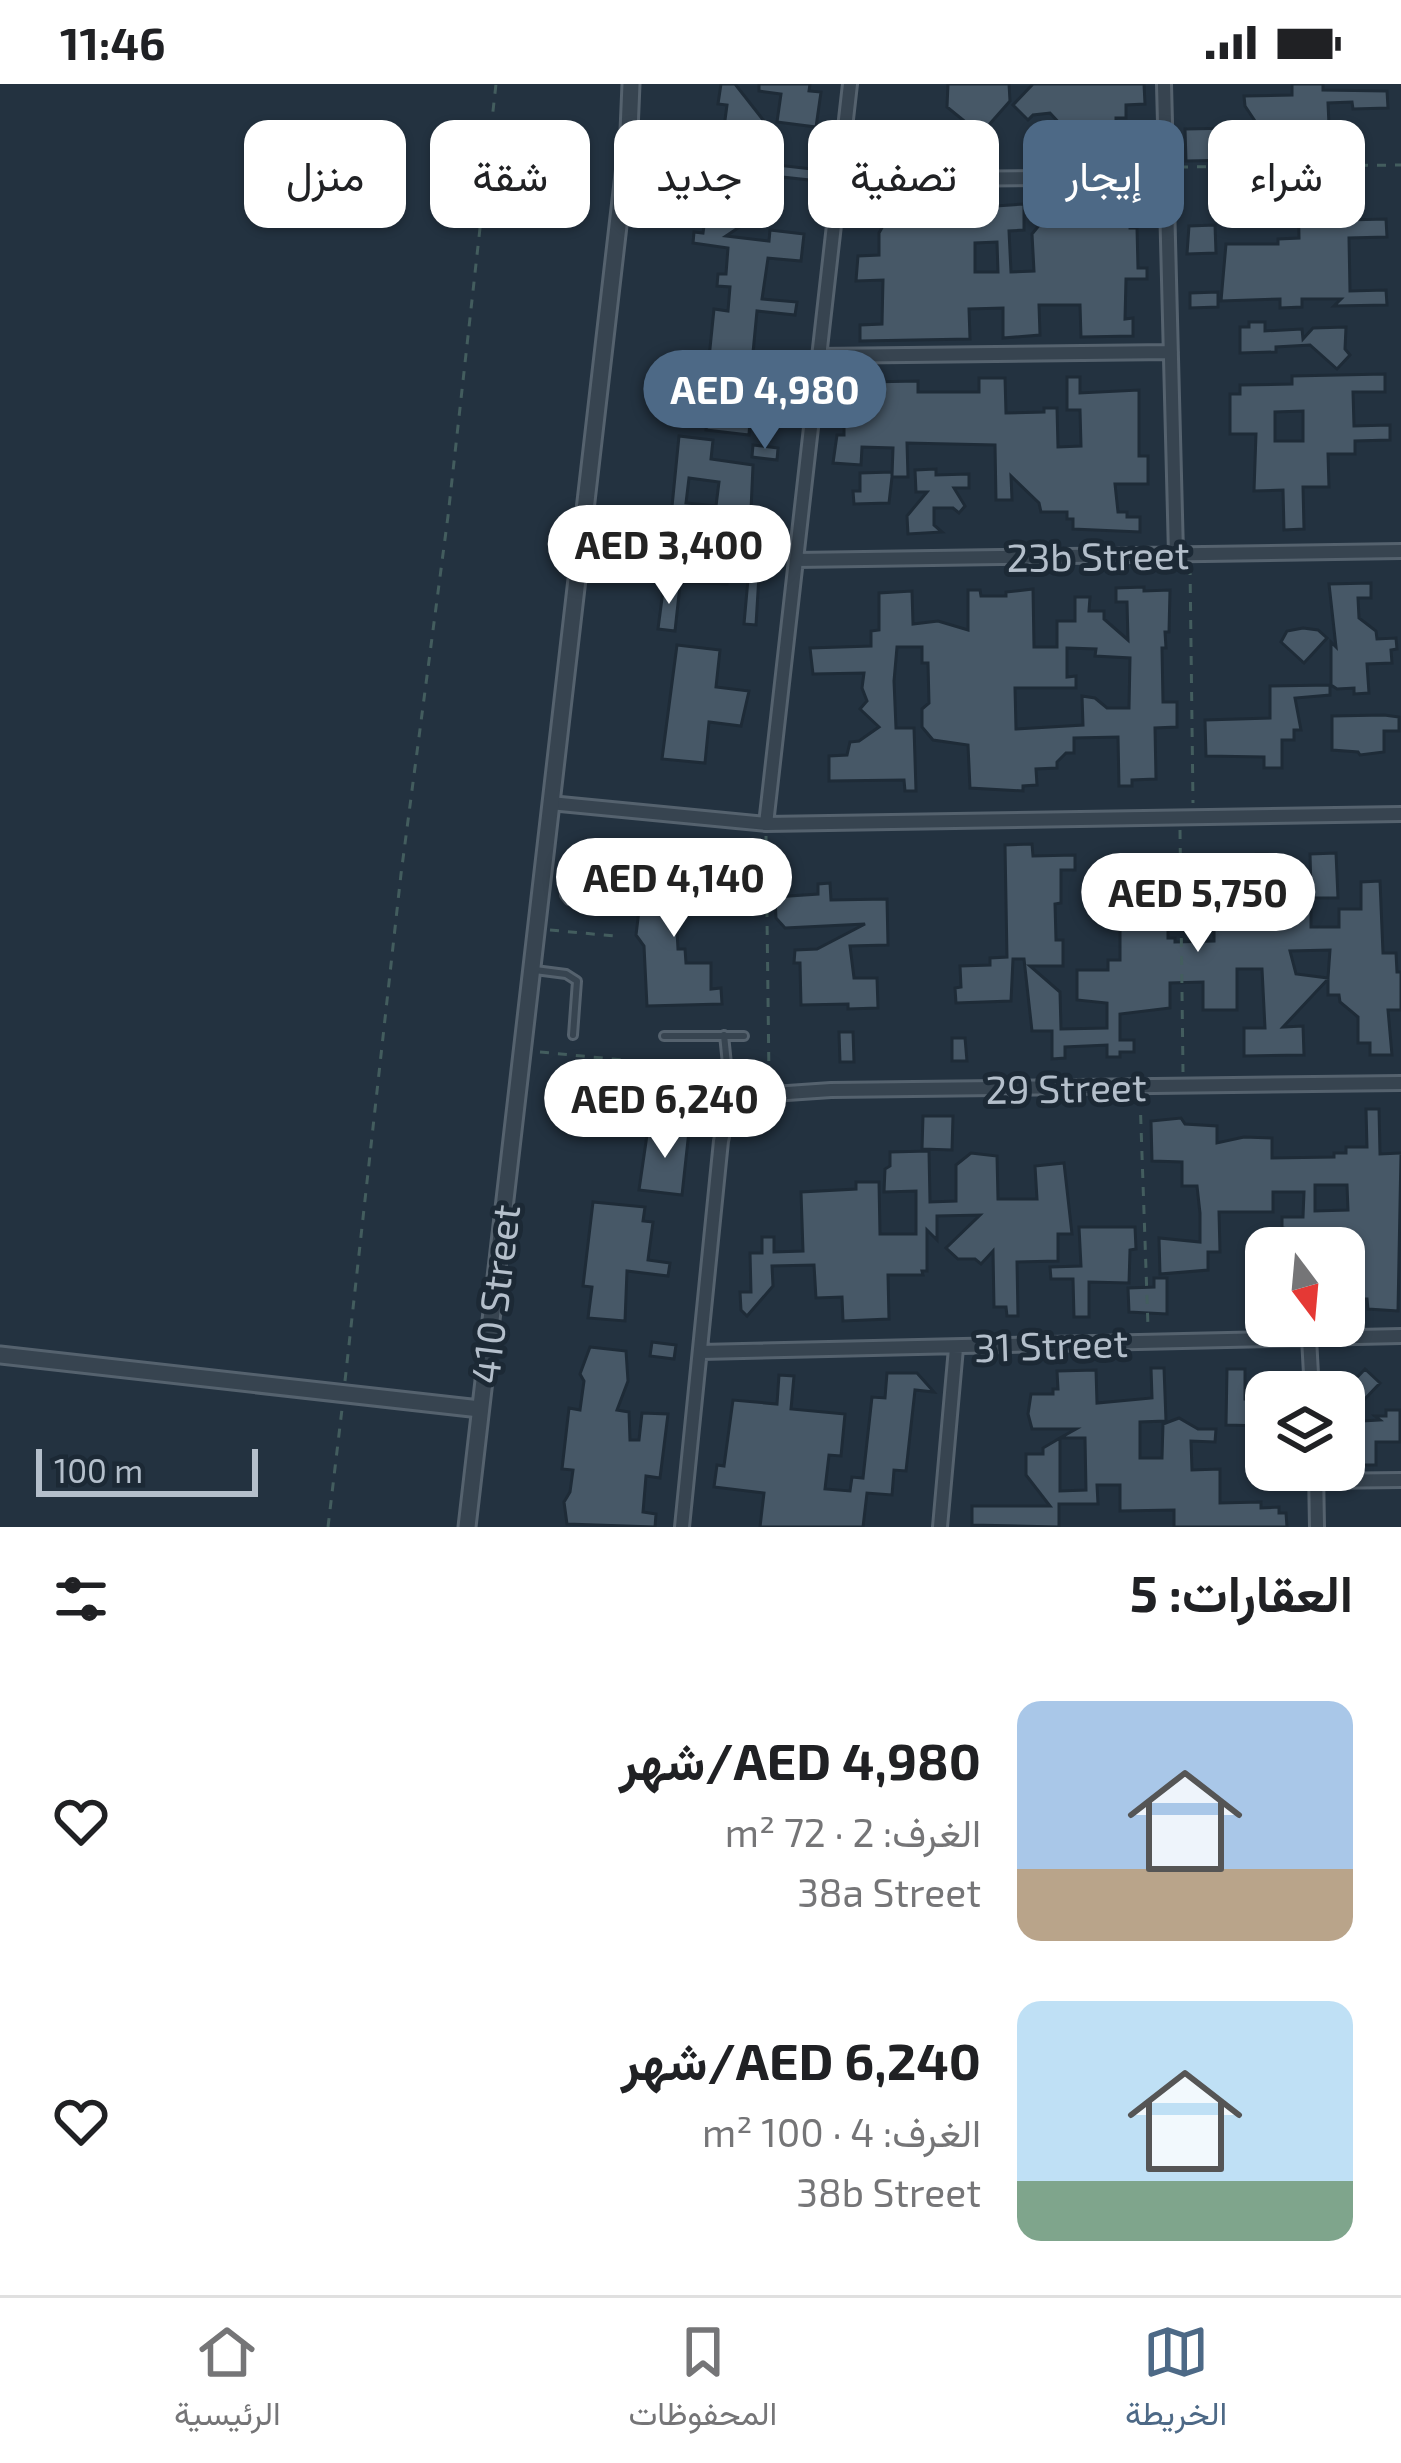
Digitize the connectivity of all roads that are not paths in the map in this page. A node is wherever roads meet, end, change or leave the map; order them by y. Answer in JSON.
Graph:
{"nodes":[{"id":1,"x":634,"y":84,"type":"edge"},
{"id":2,"x":850,"y":84,"type":"edge"},
{"id":3,"x":1164,"y":84,"type":"edge"},
{"id":4,"x":846,"y":120,"type":"edge"},
{"id":5,"x":1165,"y":120,"type":"edge"},
{"id":6,"x":833,"y":228,"type":"edge"},
{"id":7,"x":1168,"y":228,"type":"edge"},
{"id":8,"x":1171,"y":352,"type":"junction"},
{"id":9,"x":818,"y":356,"type":"junction"},
{"id":10,"x":1401,"y":550,"type":"edge"},
{"id":11,"x":1183,"y":553,"type":"junction"},
{"id":12,"x":796,"y":560,"type":"junction"},
{"id":13,"x":550,"y":803,"type":"junction"},
{"id":14,"x":1401,"y":814,"type":"edge"},
{"id":15,"x":766,"y":824,"type":"junction"},
{"id":16,"x":540,"y":894,"type":"junction"},
{"id":17,"x":565,"y":895,"type":"junction"},
{"id":18,"x":531,"y":969,"type":"junction"},
{"id":19,"x":573,"y":1035,"type":"dead end"},
{"id":20,"x":724,"y":1035,"type":"junction"},
{"id":21,"x":664,"y":1036,"type":"dead end"},
{"id":22,"x":744,"y":1036,"type":"dead end"},
{"id":23,"x":1401,"y":1083,"type":"edge"},
{"id":24,"x":739,"y":1100,"type":"junction"},
{"id":25,"x":1401,"y":1336,"type":"edge"},
{"id":26,"x":1365,"y":1337,"type":"edge"},
{"id":27,"x":1245,"y":1339,"type":"edge"},
{"id":28,"x":956,"y":1348,"type":"junction"},
{"id":29,"x":701,"y":1352,"type":"junction"},
{"id":30,"x":0,"y":1355,"type":"edge"},
{"id":31,"x":480,"y":1409,"type":"junction"},
{"id":32,"x":1365,"y":1478,"type":"edge"},
{"id":33,"x":1401,"y":1480,"type":"edge"},
{"id":34,"x":1316,"y":1491,"type":"edge"},
{"id":35,"x":467,"y":1527,"type":"edge"},
{"id":36,"x":682,"y":1527,"type":"edge"},
{"id":37,"x":940,"y":1527,"type":"edge"},
{"id":38,"x":1317,"y":1527,"type":"edge"}],
"edges":[{"from":1,"to":13,"type":"street","name":"410 Street"},
{"from":2,"to":4,"type":"street"},
{"from":3,"to":5,"type":"street"},
{"from":6,"to":9,"type":"street"},
{"from":7,"to":8,"type":"street"},
{"from":8,"to":9,"type":"street"},
{"from":8,"to":11,"type":"street"},
{"from":9,"to":12,"type":"street"},
{"from":10,"to":11,"type":"street","name":"23b Street"},
{"from":11,"to":12,"type":"street","name":"23b Street"},
{"from":12,"to":15,"type":"street"},
{"from":13,"to":15,"type":"street"},
{"from":13,"to":16,"type":"street","name":"410 Street"},
{"from":14,"to":15,"type":"street"},
{"from":16,"to":17,"type":"lane"},
{"from":16,"to":18,"type":"street","name":"410 Street"},
{"from":17,"to":17,"type":"lane"},
{"from":18,"to":19,"type":"lane"},
{"from":18,"to":31,"type":"street","name":"410 Street"},
{"from":20,"to":21,"type":"lane"},
{"from":20,"to":22,"type":"lane"},
{"from":20,"to":24,"type":"lane"},
{"from":23,"to":24,"type":"street","name":"29 Street"},
{"from":24,"to":29,"type":"street"},
{"from":25,"to":26,"type":"street","name":"31 Street"},
{"from":27,"to":28,"type":"street","name":"31 Street"},
{"from":28,"to":29,"type":"street","name":"31 Street"},
{"from":28,"to":37,"type":"street"},
{"from":29,"to":36,"type":"street"},
{"from":30,"to":31,"type":"street"},
{"from":31,"to":35,"type":"street","name":"410 Street"},
{"from":32,"to":33,"type":"street"},
{"from":34,"to":38,"type":"street"}]}
